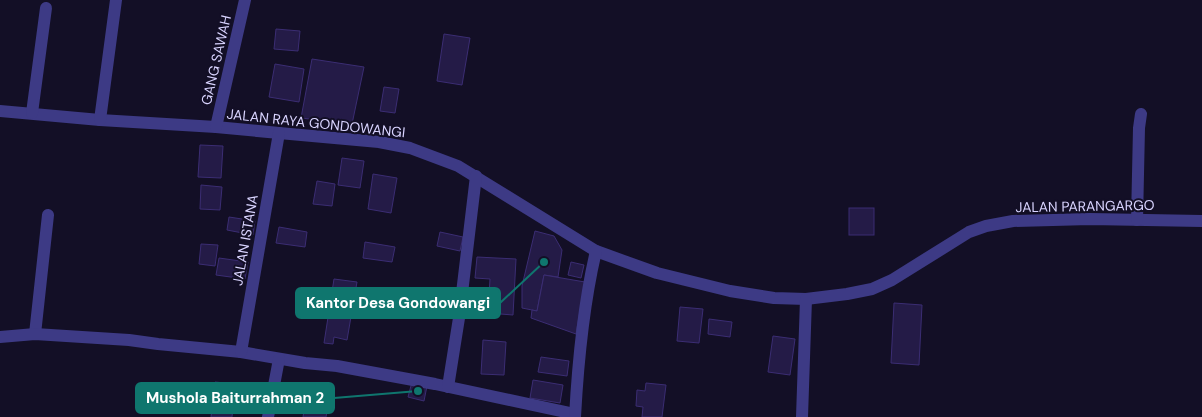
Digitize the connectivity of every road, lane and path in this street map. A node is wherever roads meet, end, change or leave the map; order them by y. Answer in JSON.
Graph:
{"nodes":[{"id":1,"x":116,"y":0,"type":"edge"},
{"id":2,"x":245,"y":0,"type":"edge"},
{"id":3,"x":46,"y":8,"type":"dead end"},
{"id":4,"x":0,"y":111,"type":"edge"},
{"id":5,"x":32,"y":113,"type":"junction"},
{"id":6,"x":1141,"y":114,"type":"dead end"},
{"id":7,"x":100,"y":120,"type":"junction"},
{"id":8,"x":216,"y":127,"type":"junction"},
{"id":9,"x":279,"y":132,"type":"junction"},
{"id":10,"x":476,"y":176,"type":"junction"},
{"id":11,"x":48,"y":215,"type":"dead end"},
{"id":12,"x":1137,"y":220,"type":"junction"},
{"id":13,"x":1202,"y":221,"type":"edge"},
{"id":14,"x":596,"y":252,"type":"junction"},
{"id":15,"x":806,"y":299,"type":"junction"},
{"id":16,"x":34,"y":334,"type":"junction"},
{"id":17,"x":0,"y":338,"type":"edge"},
{"id":18,"x":241,"y":352,"type":"junction"},
{"id":19,"x":279,"y":359,"type":"junction"},
{"id":20,"x":448,"y":387,"type":"junction"},
{"id":21,"x":575,"y":416,"type":"edge"},
{"id":22,"x":268,"y":417,"type":"edge"},
{"id":23,"x":802,"y":417,"type":"edge"}],
"edges":[{"from":1,"to":7,"type":"street"},
{"from":2,"to":8,"type":"street","name":"GANG SAWAH"},
{"from":3,"to":5,"type":"street"},
{"from":4,"to":5,"type":"street","name":"JALAN RAYA GONDOWANGI"},
{"from":5,"to":7,"type":"street","name":"JALAN RAYA GONDOWANGI"},
{"from":6,"to":12,"type":"street"},
{"from":7,"to":8,"type":"street","name":"JALAN RAYA GONDOWANGI"},
{"from":8,"to":9,"type":"street","name":"JALAN RAYA GONDOWANGI"},
{"from":9,"to":10,"type":"street","name":"JALAN RAYA GONDOWANGI"},
{"from":9,"to":18,"type":"street","name":"JALAN ISTANA"},
{"from":10,"to":14,"type":"street","name":"JALAN RAYA GONDOWANGI"},
{"from":10,"to":20,"type":"street"},
{"from":11,"to":16,"type":"street"},
{"from":12,"to":13,"type":"street","name":"JALAN PARANGARGO"},
{"from":12,"to":15,"type":"street","name":"JALAN PARANGARGO"},
{"from":14,"to":15,"type":"street","name":"JALAN RAYA GONDOWANGI"},
{"from":14,"to":21,"type":"street"},
{"from":15,"to":23,"type":"street"},
{"from":16,"to":17,"type":"street"},
{"from":16,"to":18,"type":"street"},
{"from":18,"to":19,"type":"street"},
{"from":19,"to":20,"type":"street"},
{"from":19,"to":22,"type":"street"},
{"from":20,"to":21,"type":"street"}]}
